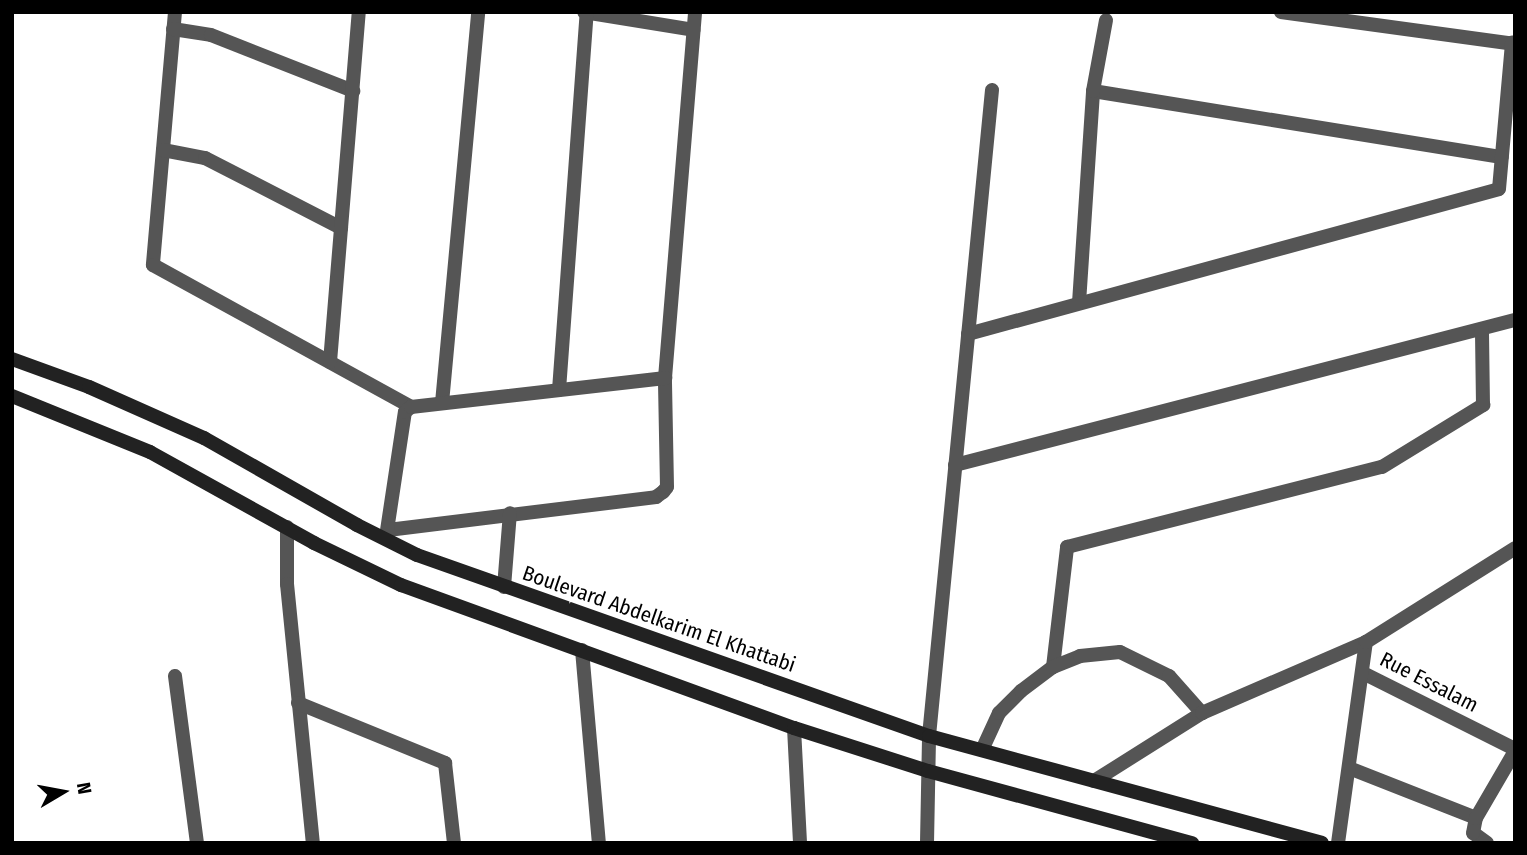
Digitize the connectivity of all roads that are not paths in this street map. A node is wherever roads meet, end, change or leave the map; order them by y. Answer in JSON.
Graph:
{"nodes":[{"id":1,"x":175,"y":12,"type":"edge"},
{"id":2,"x":359,"y":12,"type":"edge"},
{"id":3,"x":478,"y":12,"type":"edge"},
{"id":4,"x":585,"y":12,"type":"edge"},
{"id":5,"x":695,"y":12,"type":"edge"},
{"id":6,"x":1282,"y":12,"type":"edge"},
{"id":7,"x":1106,"y":20,"type":"dead end"},
{"id":8,"x":173,"y":29,"type":"junction"},
{"id":9,"x":694,"y":30,"type":"junction"},
{"id":10,"x":1513,"y":43,"type":"edge"},
{"id":11,"x":992,"y":90,"type":"dead end"},
{"id":12,"x":352,"y":91,"type":"junction"},
{"id":13,"x":1093,"y":91,"type":"junction"},
{"id":14,"x":163,"y":150,"type":"junction"},
{"id":15,"x":1502,"y":157,"type":"junction"},
{"id":16,"x":341,"y":228,"type":"junction"},
{"id":17,"x":1079,"y":303,"type":"junction"},
{"id":18,"x":1515,"y":320,"type":"edge"},
{"id":19,"x":1482,"y":329,"type":"junction"},
{"id":20,"x":968,"y":334,"type":"junction"},
{"id":21,"x":12,"y":359,"type":"edge"},
{"id":22,"x":330,"y":362,"type":"junction"},
{"id":23,"x":666,"y":378,"type":"junction"},
{"id":24,"x":559,"y":390,"type":"junction"},
{"id":25,"x":12,"y":396,"type":"edge"},
{"id":26,"x":442,"y":403,"type":"junction"},
{"id":27,"x":411,"y":407,"type":"junction"},
{"id":28,"x":956,"y":465,"type":"junction"},
{"id":29,"x":510,"y":513,"type":"junction"},
{"id":30,"x":287,"y":527,"type":"junction"},
{"id":31,"x":387,"y":536,"type":"junction"},
{"id":32,"x":1515,"y":548,"type":"edge"},
{"id":33,"x":504,"y":587,"type":"junction"},
{"id":34,"x":1366,"y":642,"type":"junction"},
{"id":35,"x":582,"y":650,"type":"junction"},
{"id":36,"x":1053,"y":667,"type":"junction"},
{"id":37,"x":1363,"y":673,"type":"junction"},
{"id":38,"x":175,"y":676,"type":"dead end"},
{"id":39,"x":298,"y":703,"type":"junction"},
{"id":40,"x":1202,"y":713,"type":"junction"},
{"id":41,"x":794,"y":728,"type":"junction"},
{"id":42,"x":929,"y":736,"type":"junction"},
{"id":43,"x":982,"y":750,"type":"junction"},
{"id":44,"x":1515,"y":750,"type":"edge"},
{"id":45,"x":1349,"y":768,"type":"junction"},
{"id":46,"x":928,"y":771,"type":"junction"},
{"id":47,"x":1094,"y":780,"type":"junction"},
{"id":48,"x":1476,"y":818,"type":"junction"},
{"id":49,"x":197,"y":843,"type":"edge"},
{"id":50,"x":313,"y":843,"type":"edge"},
{"id":51,"x":454,"y":843,"type":"edge"},
{"id":52,"x":599,"y":843,"type":"edge"},
{"id":53,"x":800,"y":843,"type":"edge"},
{"id":54,"x":927,"y":843,"type":"edge"},
{"id":55,"x":1192,"y":843,"type":"edge"},
{"id":56,"x":1322,"y":843,"type":"edge"},
{"id":57,"x":1338,"y":843,"type":"edge"},
{"id":58,"x":1487,"y":843,"type":"edge"}],
"edges":[{"from":1,"to":8,"type":"street"},
{"from":2,"to":12,"type":"street"},
{"from":3,"to":26,"type":"street"},
{"from":4,"to":9,"type":"street"},
{"from":4,"to":24,"type":"street"},
{"from":5,"to":9,"type":"street"},
{"from":6,"to":10,"type":"street"},
{"from":7,"to":13,"type":"street"},
{"from":8,"to":12,"type":"street"},
{"from":8,"to":14,"type":"street"},
{"from":9,"to":23,"type":"street"},
{"from":10,"to":15,"type":"street"},
{"from":11,"to":20,"type":"street"},
{"from":12,"to":16,"type":"street"},
{"from":13,"to":15,"type":"street"},
{"from":13,"to":17,"type":"street"},
{"from":14,"to":16,"type":"street"},
{"from":14,"to":22,"type":"street"},
{"from":15,"to":17,"type":"street"},
{"from":16,"to":22,"type":"street"},
{"from":17,"to":20,"type":"street"},
{"from":18,"to":19,"type":"street"},
{"from":19,"to":28,"type":"street"},
{"from":19,"to":36,"type":"street"},
{"from":20,"to":28,"type":"street"},
{"from":21,"to":31,"type":"street","name":"Boulevard Abdelkarim El Khattabi"},
{"from":22,"to":27,"type":"street"},
{"from":23,"to":24,"type":"street"},
{"from":23,"to":29,"type":"street"},
{"from":24,"to":26,"type":"street"},
{"from":25,"to":30,"type":"street"},
{"from":26,"to":27,"type":"street"},
{"from":27,"to":31,"type":"street"},
{"from":28,"to":42,"type":"street"},
{"from":29,"to":31,"type":"street"},
{"from":29,"to":33,"type":"street"},
{"from":30,"to":35,"type":"street"},
{"from":30,"to":39,"type":"street"},
{"from":31,"to":33,"type":"street","name":"Boulevard Abdelkarim El Khattabi"},
{"from":32,"to":34,"type":"street"},
{"from":33,"to":42,"type":"street","name":"Boulevard Abdelkarim El Khattabi"},
{"from":34,"to":37,"type":"street"},
{"from":34,"to":40,"type":"street"},
{"from":35,"to":41,"type":"street"},
{"from":35,"to":52,"type":"street"},
{"from":36,"to":40,"type":"street"},
{"from":36,"to":43,"type":"street"},
{"from":37,"to":44,"type":"street","name":"Rue Essalam"},
{"from":37,"to":45,"type":"street"},
{"from":38,"to":49,"type":"street"},
{"from":39,"to":50,"type":"street"},
{"from":39,"to":51,"type":"street"},
{"from":40,"to":47,"type":"street"},
{"from":41,"to":46,"type":"street"},
{"from":41,"to":53,"type":"street"},
{"from":42,"to":43,"type":"street","name":"Boulevard Abdelkarim El Khattabi"},
{"from":42,"to":46,"type":"street"},
{"from":43,"to":47,"type":"street","name":"Boulevard Abdelkarim El Khattabi"},
{"from":44,"to":48,"type":"street"},
{"from":45,"to":48,"type":"street"},
{"from":45,"to":57,"type":"street"},
{"from":46,"to":54,"type":"street"},
{"from":46,"to":55,"type":"street"},
{"from":47,"to":56,"type":"street","name":"Boulevard Abdelkarim El Khattabi"},
{"from":48,"to":58,"type":"street"}]}
